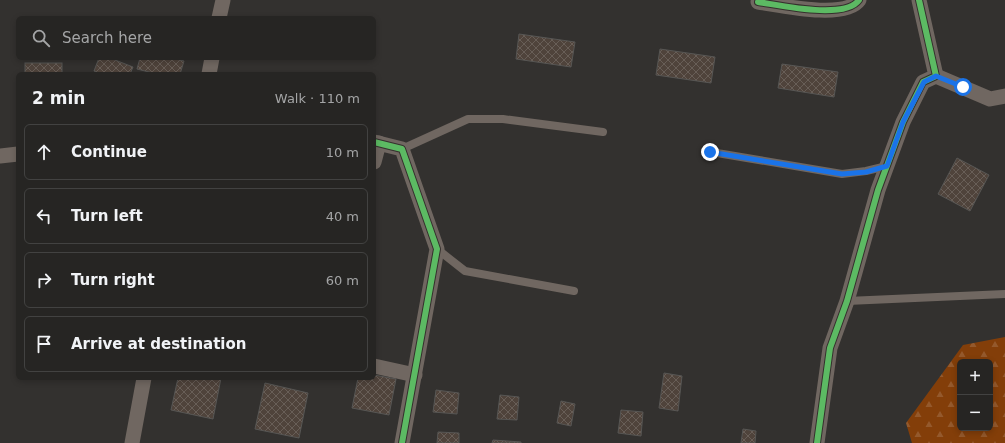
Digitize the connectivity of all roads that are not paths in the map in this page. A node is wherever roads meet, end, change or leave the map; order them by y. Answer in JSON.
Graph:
{"nodes":[{"id":1,"x":223,"y":0,"type":"edge"},
{"id":2,"x":859,"y":0,"type":"edge"},
{"id":3,"x":919,"y":0,"type":"edge"},
{"id":4,"x":758,"y":2,"type":"dead end"},
{"id":5,"x":219,"y":16,"type":"edge"},
{"id":6,"x":212,"y":60,"type":"edge"},
{"id":7,"x":209,"y":72,"type":"edge"},
{"id":8,"x":936,"y":76,"type":"junction"},
{"id":9,"x":1005,"y":96,"type":"edge"},
{"id":10,"x":603,"y":132,"type":"dead end"},
{"id":11,"x":376,"y":143,"type":"edge"},
{"id":12,"x":402,"y":149,"type":"junction"},
{"id":13,"x":710,"y":152,"type":"dead end"},
{"id":14,"x":16,"y":154,"type":"edge"},
{"id":15,"x":0,"y":156,"type":"edge"},
{"id":16,"x":887,"y":166,"type":"junction"},
{"id":17,"x":437,"y":249,"type":"junction"},
{"id":18,"x":574,"y":292,"type":"dead end"},
{"id":19,"x":1005,"y":294,"type":"edge"},
{"id":20,"x":847,"y":301,"type":"junction"},
{"id":21,"x":376,"y":366,"type":"edge"},
{"id":22,"x":414,"y":375,"type":"junction"},
{"id":23,"x":144,"y":380,"type":"edge"},
{"id":24,"x":134,"y":442,"type":"edge"},
{"id":25,"x":402,"y":443,"type":"edge"},
{"id":26,"x":817,"y":443,"type":"edge"}],
"edges":[{"from":1,"to":5,"type":"street"},
{"from":2,"to":4,"type":"street"},
{"from":3,"to":8,"type":"street"},
{"from":6,"to":7,"type":"street"},
{"from":8,"to":9,"type":"street"},
{"from":8,"to":16,"type":"street"},
{"from":10,"to":12,"type":"lane"},
{"from":11,"to":12,"type":"street"},
{"from":12,"to":17,"type":"street"},
{"from":13,"to":16,"type":"lane"},
{"from":14,"to":15,"type":"street"},
{"from":16,"to":20,"type":"street"},
{"from":17,"to":18,"type":"lane"},
{"from":17,"to":22,"type":"street"},
{"from":19,"to":20,"type":"lane"},
{"from":20,"to":26,"type":"street"},
{"from":21,"to":22,"type":"street"},
{"from":22,"to":25,"type":"street"},
{"from":23,"to":24,"type":"street"}]}
